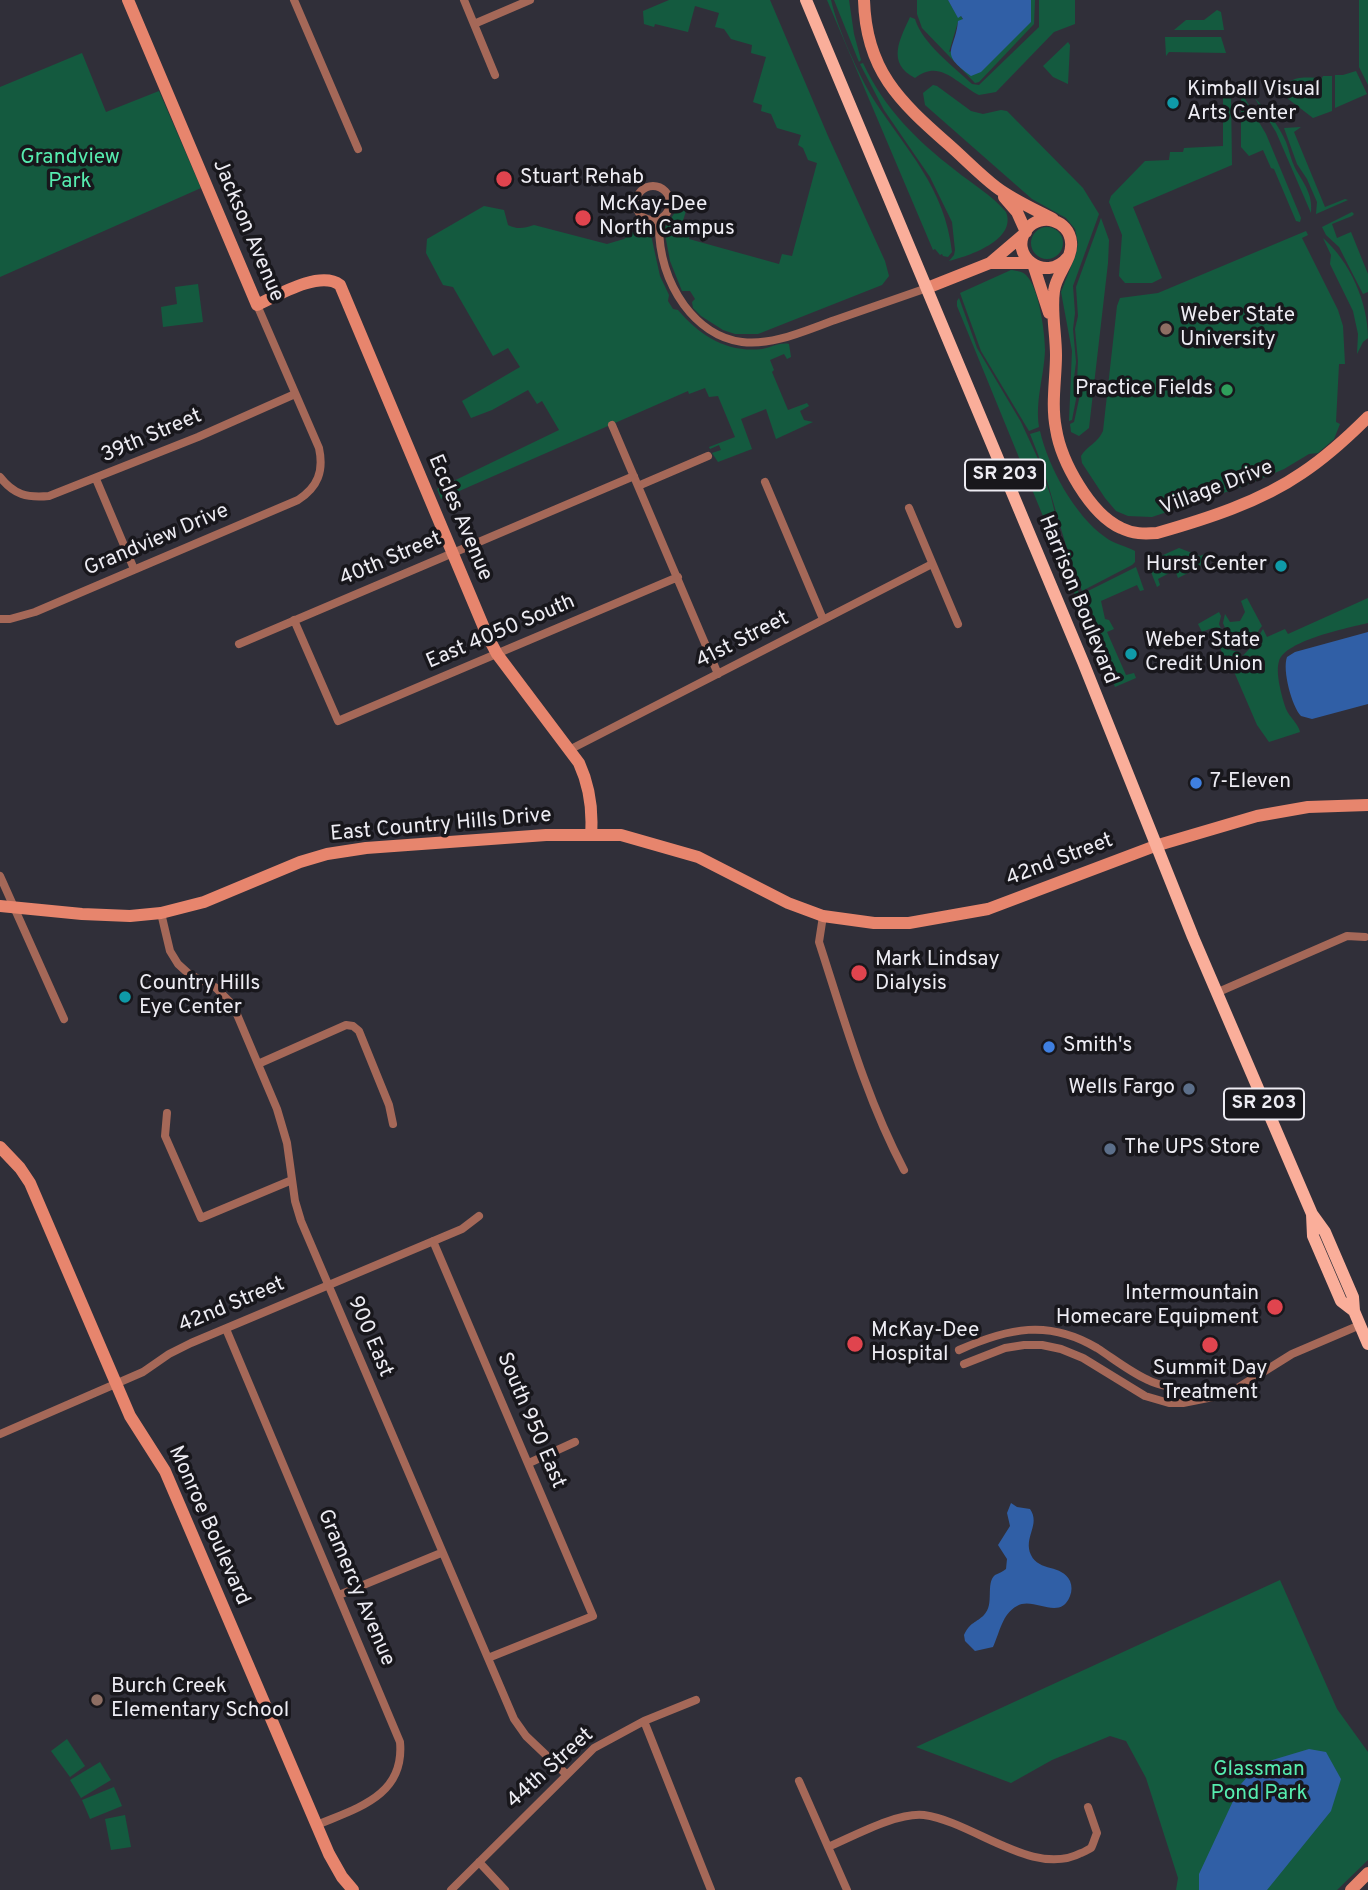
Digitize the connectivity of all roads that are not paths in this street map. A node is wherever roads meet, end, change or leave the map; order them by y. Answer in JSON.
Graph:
{"nodes":[{"id":1,"x":128,"y":0,"type":"edge"},
{"id":2,"x":295,"y":0,"type":"edge"},
{"id":3,"x":464,"y":0,"type":"edge"},
{"id":4,"x":530,"y":0,"type":"edge"},
{"id":5,"x":806,"y":0,"type":"edge"},
{"id":6,"x":864,"y":0,"type":"edge"},
{"id":7,"x":474,"y":24,"type":"junction"},
{"id":8,"x":495,"y":75,"type":"dead end"},
{"id":9,"x":358,"y":149,"type":"dead end"},
{"id":10,"x":1000,"y":192,"type":"junction"},
{"id":11,"x":659,"y":219,"type":"junction"},
{"id":12,"x":1056,"y":221,"type":"junction"},
{"id":13,"x":1025,"y":233,"type":"junction"},
{"id":14,"x":1013,"y":243,"type":"junction"},
{"id":15,"x":1068,"y":257,"type":"junction"},
{"id":16,"x":990,"y":263,"type":"junction"},
{"id":17,"x":1031,"y":263,"type":"junction"},
{"id":18,"x":927,"y":288,"type":"junction"},
{"id":19,"x":257,"y":304,"type":"junction"},
{"id":20,"x":1055,"y":333,"type":"junction"},
{"id":21,"x":295,"y":394,"type":"junction"},
{"id":22,"x":1368,"y":417,"type":"edge"},
{"id":23,"x":612,"y":425,"type":"dead end"},
{"id":24,"x":708,"y":456,"type":"dead end"},
{"id":25,"x":634,"y":475,"type":"junction"},
{"id":26,"x":0,"y":477,"type":"edge"},
{"id":27,"x":96,"y":479,"type":"junction"},
{"id":28,"x":319,"y":480,"type":"joint"},
{"id":29,"x":765,"y":482,"type":"dead end"},
{"id":30,"x":638,"y":486,"type":"junction"},
{"id":31,"x":909,"y":508,"type":"dead end"},
{"id":32,"x":453,"y":552,"type":"junction"},
{"id":33,"x":932,"y":564,"type":"junction"},
{"id":34,"x":134,"y":569,"type":"junction"},
{"id":35,"x":678,"y":577,"type":"junction"},
{"id":36,"x":0,"y":619,"type":"edge"},
{"id":37,"x":823,"y":619,"type":"junction"},
{"id":38,"x":294,"y":620,"type":"junction"},
{"id":39,"x":957,"y":624,"type":"dead end"},
{"id":40,"x":239,"y":644,"type":"dead end"},
{"id":41,"x":497,"y":654,"type":"junction"},
{"id":42,"x":718,"y":674,"type":"junction"},
{"id":43,"x":569,"y":750,"type":"junction"},
{"id":44,"x":1368,"y":804,"type":"edge"},
{"id":45,"x":591,"y":835,"type":"junction"},
{"id":46,"x":1155,"y":846,"type":"junction"},
{"id":47,"x":0,"y":877,"type":"edge"},
{"id":48,"x":0,"y":906,"type":"edge"},
{"id":49,"x":14,"y":907,"type":"junction"},
{"id":50,"x":161,"y":913,"type":"junction"},
{"id":51,"x":823,"y":916,"type":"junction"},
{"id":52,"x":1365,"y":937,"type":"dead end"},
{"id":53,"x":1216,"y":993,"type":"junction"},
{"id":54,"x":64,"y":1019,"type":"dead end"},
{"id":55,"x":258,"y":1064,"type":"junction"},
{"id":56,"x":167,"y":1113,"type":"dead end"},
{"id":57,"x":393,"y":1124,"type":"dead end"},
{"id":58,"x":0,"y":1147,"type":"edge"},
{"id":59,"x":904,"y":1170,"type":"dead end"},
{"id":60,"x":292,"y":1180,"type":"junction"},
{"id":61,"x":479,"y":1216,"type":"dead end"},
{"id":62,"x":433,"y":1241,"type":"junction"},
{"id":63,"x":329,"y":1286,"type":"junction"},
{"id":64,"x":1360,"y":1325,"type":"junction"},
{"id":65,"x":226,"y":1329,"type":"junction"},
{"id":66,"x":1368,"y":1344,"type":"edge"},
{"id":67,"x":959,"y":1350,"type":"dead end"},
{"id":68,"x":964,"y":1364,"type":"dead end"},
{"id":69,"x":116,"y":1384,"type":"junction"},
{"id":70,"x":1197,"y":1400,"type":"junction"},
{"id":71,"x":0,"y":1434,"type":"edge"},
{"id":72,"x":575,"y":1442,"type":"dead end"},
{"id":73,"x":529,"y":1463,"type":"junction"},
{"id":74,"x":441,"y":1553,"type":"junction"},
{"id":75,"x":339,"y":1595,"type":"junction"},
{"id":76,"x":488,"y":1658,"type":"junction"},
{"id":77,"x":696,"y":1700,"type":"dead end"},
{"id":78,"x":644,"y":1721,"type":"junction"},
{"id":79,"x":566,"y":1774,"type":"junction"},
{"id":80,"x":799,"y":1781,"type":"dead end"},
{"id":81,"x":1088,"y":1807,"type":"dead end"},
{"id":82,"x":317,"y":1825,"type":"junction"},
{"id":83,"x":828,"y":1847,"type":"junction"},
{"id":84,"x":479,"y":1862,"type":"junction"},
{"id":85,"x":1368,"y":1873,"type":"edge"},
{"id":86,"x":353,"y":1890,"type":"edge"},
{"id":87,"x":451,"y":1890,"type":"edge"},
{"id":88,"x":505,"y":1890,"type":"edge"},
{"id":89,"x":711,"y":1890,"type":"edge"},
{"id":90,"x":847,"y":1890,"type":"edge"},
{"id":91,"x":1352,"y":1890,"type":"edge"}],
"edges":[{"from":1,"to":19,"type":"street","name":"Jackson Avenue"},
{"from":2,"to":9,"type":"street"},
{"from":3,"to":7,"type":"street"},
{"from":4,"to":7,"type":"street"},
{"from":5,"to":18,"type":"main road","name":"Harrison Boulevard","number":"SR 203"},
{"from":6,"to":10,"type":"street"},
{"from":7,"to":8,"type":"street"},
{"from":10,"to":12,"type":"street"},
{"from":10,"to":13,"type":"street"},
{"from":10,"to":14,"type":"street"},
{"from":11,"to":11,"type":"street"},
{"from":11,"to":18,"type":"street"},
{"from":12,"to":13,"type":"street"},
{"from":12,"to":15,"type":"street"},
{"from":13,"to":14,"type":"street"},
{"from":13,"to":17,"type":"street"},
{"from":14,"to":16,"type":"street"},
{"from":15,"to":17,"type":"street"},
{"from":15,"to":20,"type":"street"},
{"from":16,"to":17,"type":"street"},
{"from":16,"to":18,"type":"street"},
{"from":17,"to":20,"type":"street"},
{"from":18,"to":46,"type":"main road","name":"Harrison Boulevard","number":"SR 203"},
{"from":19,"to":21,"type":"street","name":"Jackson Avenue"},
{"from":19,"to":32,"type":"street","name":"Eccles Avenue"},
{"from":20,"to":22,"type":"street","name":"Village Drive"},
{"from":21,"to":27,"type":"street","name":"39th Street"},
{"from":21,"to":28,"type":"street","name":"Jackson Avenue"},
{"from":23,"to":25,"type":"street"},
{"from":24,"to":30,"type":"street"},
{"from":25,"to":30,"type":"street"},
{"from":25,"to":32,"type":"street","name":"40th Street"},
{"from":26,"to":27,"type":"street","name":"39th Street"},
{"from":27,"to":34,"type":"street"},
{"from":28,"to":34,"type":"street","name":"Grandview Drive"},
{"from":29,"to":37,"type":"street"},
{"from":30,"to":35,"type":"street"},
{"from":31,"to":33,"type":"street"},
{"from":32,"to":38,"type":"street","name":"40th Street"},
{"from":32,"to":41,"type":"street","name":"Eccles Avenue"},
{"from":33,"to":37,"type":"street","name":"41st Street"},
{"from":33,"to":39,"type":"street"},
{"from":34,"to":36,"type":"street","name":"Grandview Drive"},
{"from":35,"to":41,"type":"street","name":"East 4050 South"},
{"from":35,"to":42,"type":"street"},
{"from":37,"to":42,"type":"street","name":"41st Street"},
{"from":38,"to":40,"type":"street","name":"40th Street"},
{"from":38,"to":41,"type":"street","name":"East 4050 South"},
{"from":41,"to":43,"type":"street","name":"Eccles Avenue"},
{"from":42,"to":43,"type":"street","name":"41st Street"},
{"from":43,"to":45,"type":"street","name":"Eccles Avenue"},
{"from":44,"to":46,"type":"street","name":"42nd Street"},
{"from":45,"to":50,"type":"street","name":"East Country Hills Drive"},
{"from":45,"to":51,"type":"street","name":"East Country Hills Drive"},
{"from":46,"to":51,"type":"street","name":"42nd Street"},
{"from":46,"to":53,"type":"main road","name":"Harrison Boulevard","number":"SR 203"},
{"from":47,"to":49,"type":"street"},
{"from":48,"to":49,"type":"street","name":"East Country Hills Drive"},
{"from":49,"to":50,"type":"street","name":"East Country Hills Drive"},
{"from":49,"to":54,"type":"street"},
{"from":50,"to":55,"type":"street","name":"900 East"},
{"from":51,"to":59,"type":"street"},
{"from":52,"to":53,"type":"street"},
{"from":53,"to":64,"type":"main road","name":"Harrison Boulevard","number":"SR 203"},
{"from":55,"to":57,"type":"street"},
{"from":55,"to":60,"type":"street","name":"900 East"},
{"from":56,"to":60,"type":"street"},
{"from":58,"to":69,"type":"street","name":"Monroe Boulevard"},
{"from":60,"to":63,"type":"street","name":"900 East"},
{"from":61,"to":62,"type":"street","name":"42nd Street"},
{"from":62,"to":63,"type":"street","name":"42nd Street"},
{"from":62,"to":73,"type":"street","name":"South 950 East"},
{"from":63,"to":65,"type":"street","name":"42nd Street"},
{"from":63,"to":74,"type":"street","name":"900 East"},
{"from":64,"to":66,"type":"main road","name":"Harrison Boulevard","number":"SR 203"},
{"from":64,"to":70,"type":"street"},
{"from":65,"to":69,"type":"street","name":"42nd Street"},
{"from":65,"to":75,"type":"street","name":"Gramercy Avenue"},
{"from":67,"to":70,"type":"street"},
{"from":68,"to":70,"type":"street"},
{"from":69,"to":71,"type":"street","name":"42nd Street"},
{"from":69,"to":82,"type":"street","name":"Monroe Boulevard"},
{"from":72,"to":73,"type":"street"},
{"from":73,"to":76,"type":"street","name":"South 950 East"},
{"from":74,"to":75,"type":"street"},
{"from":74,"to":76,"type":"street","name":"900 East"},
{"from":75,"to":82,"type":"street","name":"Gramercy Avenue"},
{"from":76,"to":79,"type":"street","name":"900 East"},
{"from":77,"to":78,"type":"street","name":"44th Street"},
{"from":78,"to":79,"type":"street","name":"44th Street"},
{"from":78,"to":89,"type":"street"},
{"from":79,"to":84,"type":"street","name":"44th Street"},
{"from":80,"to":83,"type":"street"},
{"from":81,"to":83,"type":"street"},
{"from":82,"to":86,"type":"street","name":"Monroe Boulevard"},
{"from":83,"to":90,"type":"street"},
{"from":84,"to":87,"type":"street","name":"44th Street"},
{"from":84,"to":88,"type":"street"},
{"from":85,"to":91,"type":"street"}]}
